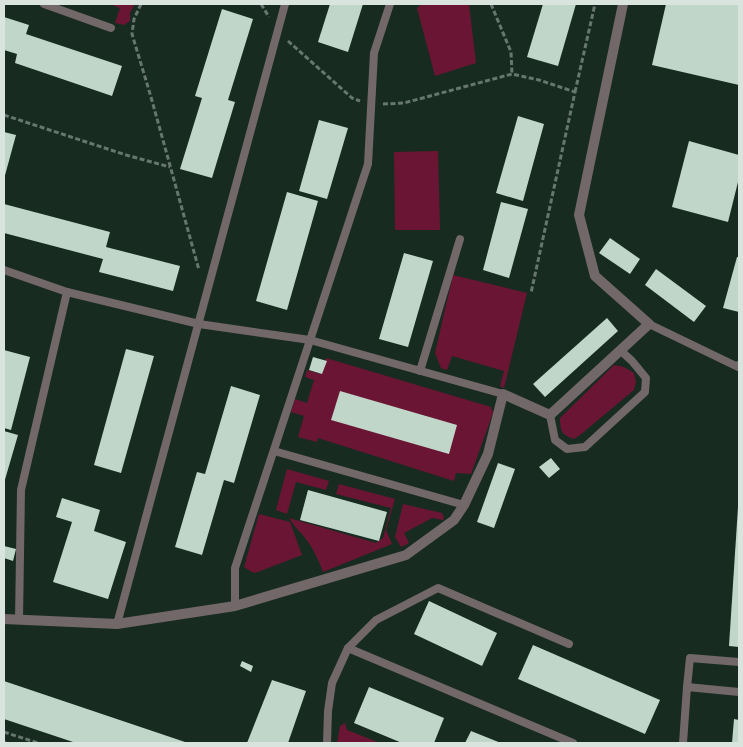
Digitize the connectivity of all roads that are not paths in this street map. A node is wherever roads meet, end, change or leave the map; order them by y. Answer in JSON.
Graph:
{"nodes":[{"id":1,"x":44,"y":4,"type":"edge"},
{"id":2,"x":285,"y":4,"type":"edge"},
{"id":3,"x":390,"y":4,"type":"edge"},
{"id":4,"x":623,"y":4,"type":"edge"},
{"id":5,"x":111,"y":28,"type":"dead end"},
{"id":6,"x":460,"y":239,"type":"dead end"},
{"id":7,"x":4,"y":270,"type":"edge"},
{"id":8,"x":67,"y":292,"type":"junction"},
{"id":9,"x":198,"y":324,"type":"junction"},
{"id":10,"x":649,"y":324,"type":"junction"},
{"id":11,"x":310,"y":340,"type":"junction"},
{"id":12,"x":620,"y":350,"type":"junction"},
{"id":13,"x":739,"y":365,"type":"edge"},
{"id":14,"x":420,"y":371,"type":"junction"},
{"id":15,"x":503,"y":394,"type":"junction"},
{"id":16,"x":550,"y":415,"type":"junction"},
{"id":17,"x":274,"y":451,"type":"junction"},
{"id":18,"x":464,"y":505,"type":"junction"},
{"id":19,"x":235,"y":606,"type":"junction"},
{"id":20,"x":4,"y":619,"type":"edge"},
{"id":21,"x":19,"y":620,"type":"junction"},
{"id":22,"x":117,"y":624,"type":"junction"},
{"id":23,"x":569,"y":644,"type":"dead end"},
{"id":24,"x":348,"y":648,"type":"junction"},
{"id":25,"x":739,"y":662,"type":"edge"},
{"id":26,"x":687,"y":688,"type":"junction"},
{"id":27,"x":739,"y":692,"type":"edge"},
{"id":28,"x":327,"y":743,"type":"edge"},
{"id":29,"x":573,"y":743,"type":"edge"},
{"id":30,"x":683,"y":743,"type":"edge"}],
"edges":[{"from":1,"to":5,"type":"lane"},
{"from":2,"to":9,"type":"lane"},
{"from":3,"to":11,"type":"lane"},
{"from":4,"to":10,"type":"street"},
{"from":6,"to":14,"type":"lane"},
{"from":7,"to":8,"type":"lane"},
{"from":8,"to":9,"type":"lane"},
{"from":8,"to":21,"type":"lane"},
{"from":9,"to":11,"type":"lane"},
{"from":9,"to":22,"type":"lane"},
{"from":10,"to":12,"type":"street"},
{"from":10,"to":13,"type":"lane"},
{"from":11,"to":14,"type":"lane"},
{"from":11,"to":17,"type":"lane"},
{"from":12,"to":16,"type":"street"},
{"from":12,"to":16,"type":"lane"},
{"from":14,"to":15,"type":"lane"},
{"from":15,"to":16,"type":"street"},
{"from":15,"to":18,"type":"street"},
{"from":17,"to":18,"type":"lane"},
{"from":17,"to":19,"type":"lane"},
{"from":18,"to":19,"type":"street"},
{"from":19,"to":22,"type":"street"},
{"from":20,"to":21,"type":"street"},
{"from":21,"to":22,"type":"street"},
{"from":23,"to":24,"type":"lane"},
{"from":24,"to":28,"type":"lane"},
{"from":24,"to":29,"type":"lane"},
{"from":25,"to":26,"type":"lane"},
{"from":26,"to":27,"type":"lane"},
{"from":26,"to":30,"type":"lane"}]}
